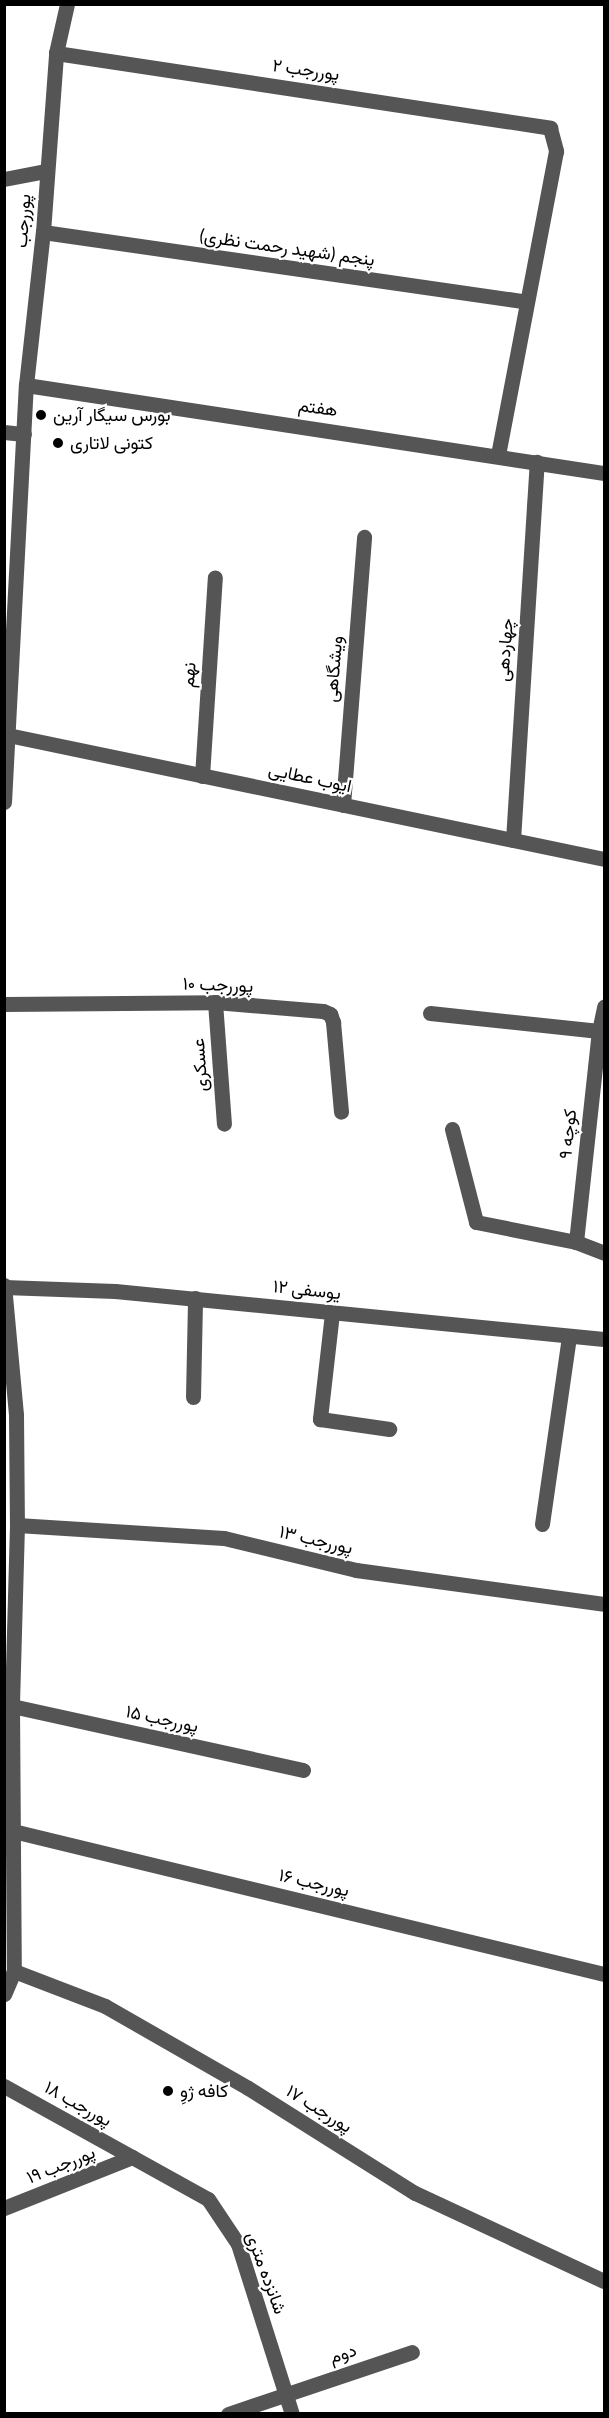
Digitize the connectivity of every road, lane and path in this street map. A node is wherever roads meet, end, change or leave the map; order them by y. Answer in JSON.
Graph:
{"nodes":[{"id":1,"x":67,"y":4,"type":"edge"},
{"id":2,"x":56,"y":53,"type":"junction"},
{"id":3,"x":46,"y":171,"type":"junction"},
{"id":4,"x":4,"y":179,"type":"edge"},
{"id":5,"x":43,"y":232,"type":"junction"},
{"id":6,"x":526,"y":302,"type":"junction"},
{"id":7,"x":26,"y":385,"type":"junction"},
{"id":8,"x":4,"y":432,"type":"edge"},
{"id":9,"x":24,"y":434,"type":"junction"},
{"id":10,"x":498,"y":456,"type":"junction"},
{"id":11,"x":537,"y":462,"type":"junction"},
{"id":12,"x":604,"y":473,"type":"edge"},
{"id":13,"x":364,"y":537,"type":"dead end"},
{"id":14,"x":215,"y":578,"type":"dead end"},
{"id":15,"x":7,"y":694,"type":"edge"},
{"id":16,"x":8,"y":735,"type":"junction"},
{"id":17,"x":202,"y":776,"type":"junction"},
{"id":18,"x":4,"y":802,"type":"edge"},
{"id":19,"x":343,"y":805,"type":"junction"},
{"id":20,"x":513,"y":840,"type":"junction"},
{"id":21,"x":604,"y":859,"type":"edge"},
{"id":22,"x":214,"y":1002,"type":"junction"},
{"id":23,"x":4,"y":1004,"type":"edge"},
{"id":24,"x":604,"y":1007,"type":"edge"},
{"id":25,"x":430,"y":1013,"type":"dead end"},
{"id":26,"x":599,"y":1031,"type":"junction"},
{"id":27,"x":341,"y":1112,"type":"dead end"},
{"id":28,"x":224,"y":1124,"type":"dead end"},
{"id":29,"x":452,"y":1129,"type":"dead end"},
{"id":30,"x":576,"y":1242,"type":"junction"},
{"id":31,"x":604,"y":1253,"type":"edge"},
{"id":32,"x":5,"y":1287,"type":"edge"},
{"id":33,"x":195,"y":1298,"type":"junction"},
{"id":34,"x":332,"y":1312,"type":"junction"},
{"id":35,"x":569,"y":1336,"type":"junction"},
{"id":36,"x":604,"y":1339,"type":"edge"},
{"id":37,"x":193,"y":1397,"type":"dead end"},
{"id":38,"x":389,"y":1429,"type":"dead end"},
{"id":39,"x":542,"y":1524,"type":"dead end"},
{"id":40,"x":17,"y":1525,"type":"junction"},
{"id":41,"x":9,"y":1604,"type":"edge"},
{"id":42,"x":604,"y":1604,"type":"edge"},
{"id":43,"x":12,"y":1706,"type":"junction"},
{"id":44,"x":303,"y":1770,"type":"dead end"},
{"id":45,"x":13,"y":1831,"type":"junction"},
{"id":46,"x":14,"y":1971,"type":"junction"},
{"id":47,"x":604,"y":1974,"type":"edge"},
{"id":48,"x":4,"y":1994,"type":"edge"},
{"id":49,"x":4,"y":2086,"type":"edge"},
{"id":50,"x":132,"y":2157,"type":"junction"},
{"id":51,"x":4,"y":2208,"type":"edge"},
{"id":52,"x":604,"y":2281,"type":"edge"},
{"id":53,"x":412,"y":2352,"type":"dead end"},
{"id":54,"x":286,"y":2393,"type":"junction"},
{"id":55,"x":228,"y":2414,"type":"edge"},
{"id":56,"x":292,"y":2414,"type":"edge"}],
"edges":[{"from":1,"to":2,"type":"street","name":"پوررجب"},
{"from":2,"to":3,"type":"street","name":"پوررجب"},
{"from":2,"to":6,"type":"street","name":"پوررجب ۲"},
{"from":3,"to":4,"type":"street"},
{"from":3,"to":5,"type":"street","name":"پوررجب"},
{"from":5,"to":6,"type":"street","name":"پنجم (شهید رحمت نظری)"},
{"from":5,"to":7,"type":"street","name":"پوررجب"},
{"from":6,"to":10,"type":"street"},
{"from":7,"to":9,"type":"street","name":"پوررجب"},
{"from":7,"to":10,"type":"street","name":"هفتم"},
{"from":8,"to":9,"type":"street"},
{"from":9,"to":15,"type":"street","name":"پوررجب"},
{"from":10,"to":11,"type":"street","name":"هفتم"},
{"from":11,"to":12,"type":"street","name":"هفتم"},
{"from":11,"to":20,"type":"street","name":"چهاردهی"},
{"from":13,"to":19,"type":"street","name":"ویشگاهی"},
{"from":14,"to":17,"type":"street","name":"نهم"},
{"from":15,"to":16,"type":"street","name":"پوررجب"},
{"from":16,"to":17,"type":"street","name":"ایوب عطایی"},
{"from":16,"to":18,"type":"street","name":"پوررجب"},
{"from":17,"to":19,"type":"street","name":"ایوب عطایی"},
{"from":19,"to":20,"type":"street","name":"ایوب عطایی"},
{"from":20,"to":21,"type":"street","name":"ایوب عطایی"},
{"from":22,"to":23,"type":"street","name":"پوررجب ۱۰"},
{"from":22,"to":27,"type":"street","name":"پوررجب ۱۰"},
{"from":22,"to":28,"type":"street","name":"عسکری"},
{"from":24,"to":26,"type":"street","name":"کوچه ۹"},
{"from":25,"to":26,"type":"street"},
{"from":26,"to":30,"type":"street","name":"کوچه ۹"},
{"from":29,"to":30,"type":"street"},
{"from":30,"to":31,"type":"street"},
{"from":32,"to":33,"type":"street","name":"یوسفی ۱۲"},
{"from":32,"to":40,"type":"street"},
{"from":33,"to":34,"type":"street","name":"یوسفی ۱۲"},
{"from":33,"to":37,"type":"street"},
{"from":34,"to":35,"type":"street","name":"یوسفی ۱۲"},
{"from":34,"to":38,"type":"street"},
{"from":35,"to":36,"type":"street","name":"یوسفی ۱۲"},
{"from":35,"to":39,"type":"street"},
{"from":40,"to":41,"type":"street"},
{"from":40,"to":42,"type":"street","name":"پوررجب ۱۳"},
{"from":41,"to":43,"type":"street"},
{"from":43,"to":44,"type":"street","name":"پوررجب ۱۵"},
{"from":43,"to":45,"type":"street"},
{"from":45,"to":46,"type":"street"},
{"from":45,"to":47,"type":"street","name":"پوررجب ۱۶"},
{"from":46,"to":48,"type":"street"},
{"from":46,"to":52,"type":"street","name":"پوررجب ۱۷"},
{"from":49,"to":50,"type":"street","name":"پوررجب ۱۸"},
{"from":50,"to":51,"type":"street","name":"پوررجب ۱۹"},
{"from":50,"to":54,"type":"street","name":"شانزده متری"},
{"from":53,"to":54,"type":"street","name":"دوم"},
{"from":54,"to":55,"type":"street","name":"دوم"},
{"from":54,"to":56,"type":"street","name":"شانزده متری"}]}
